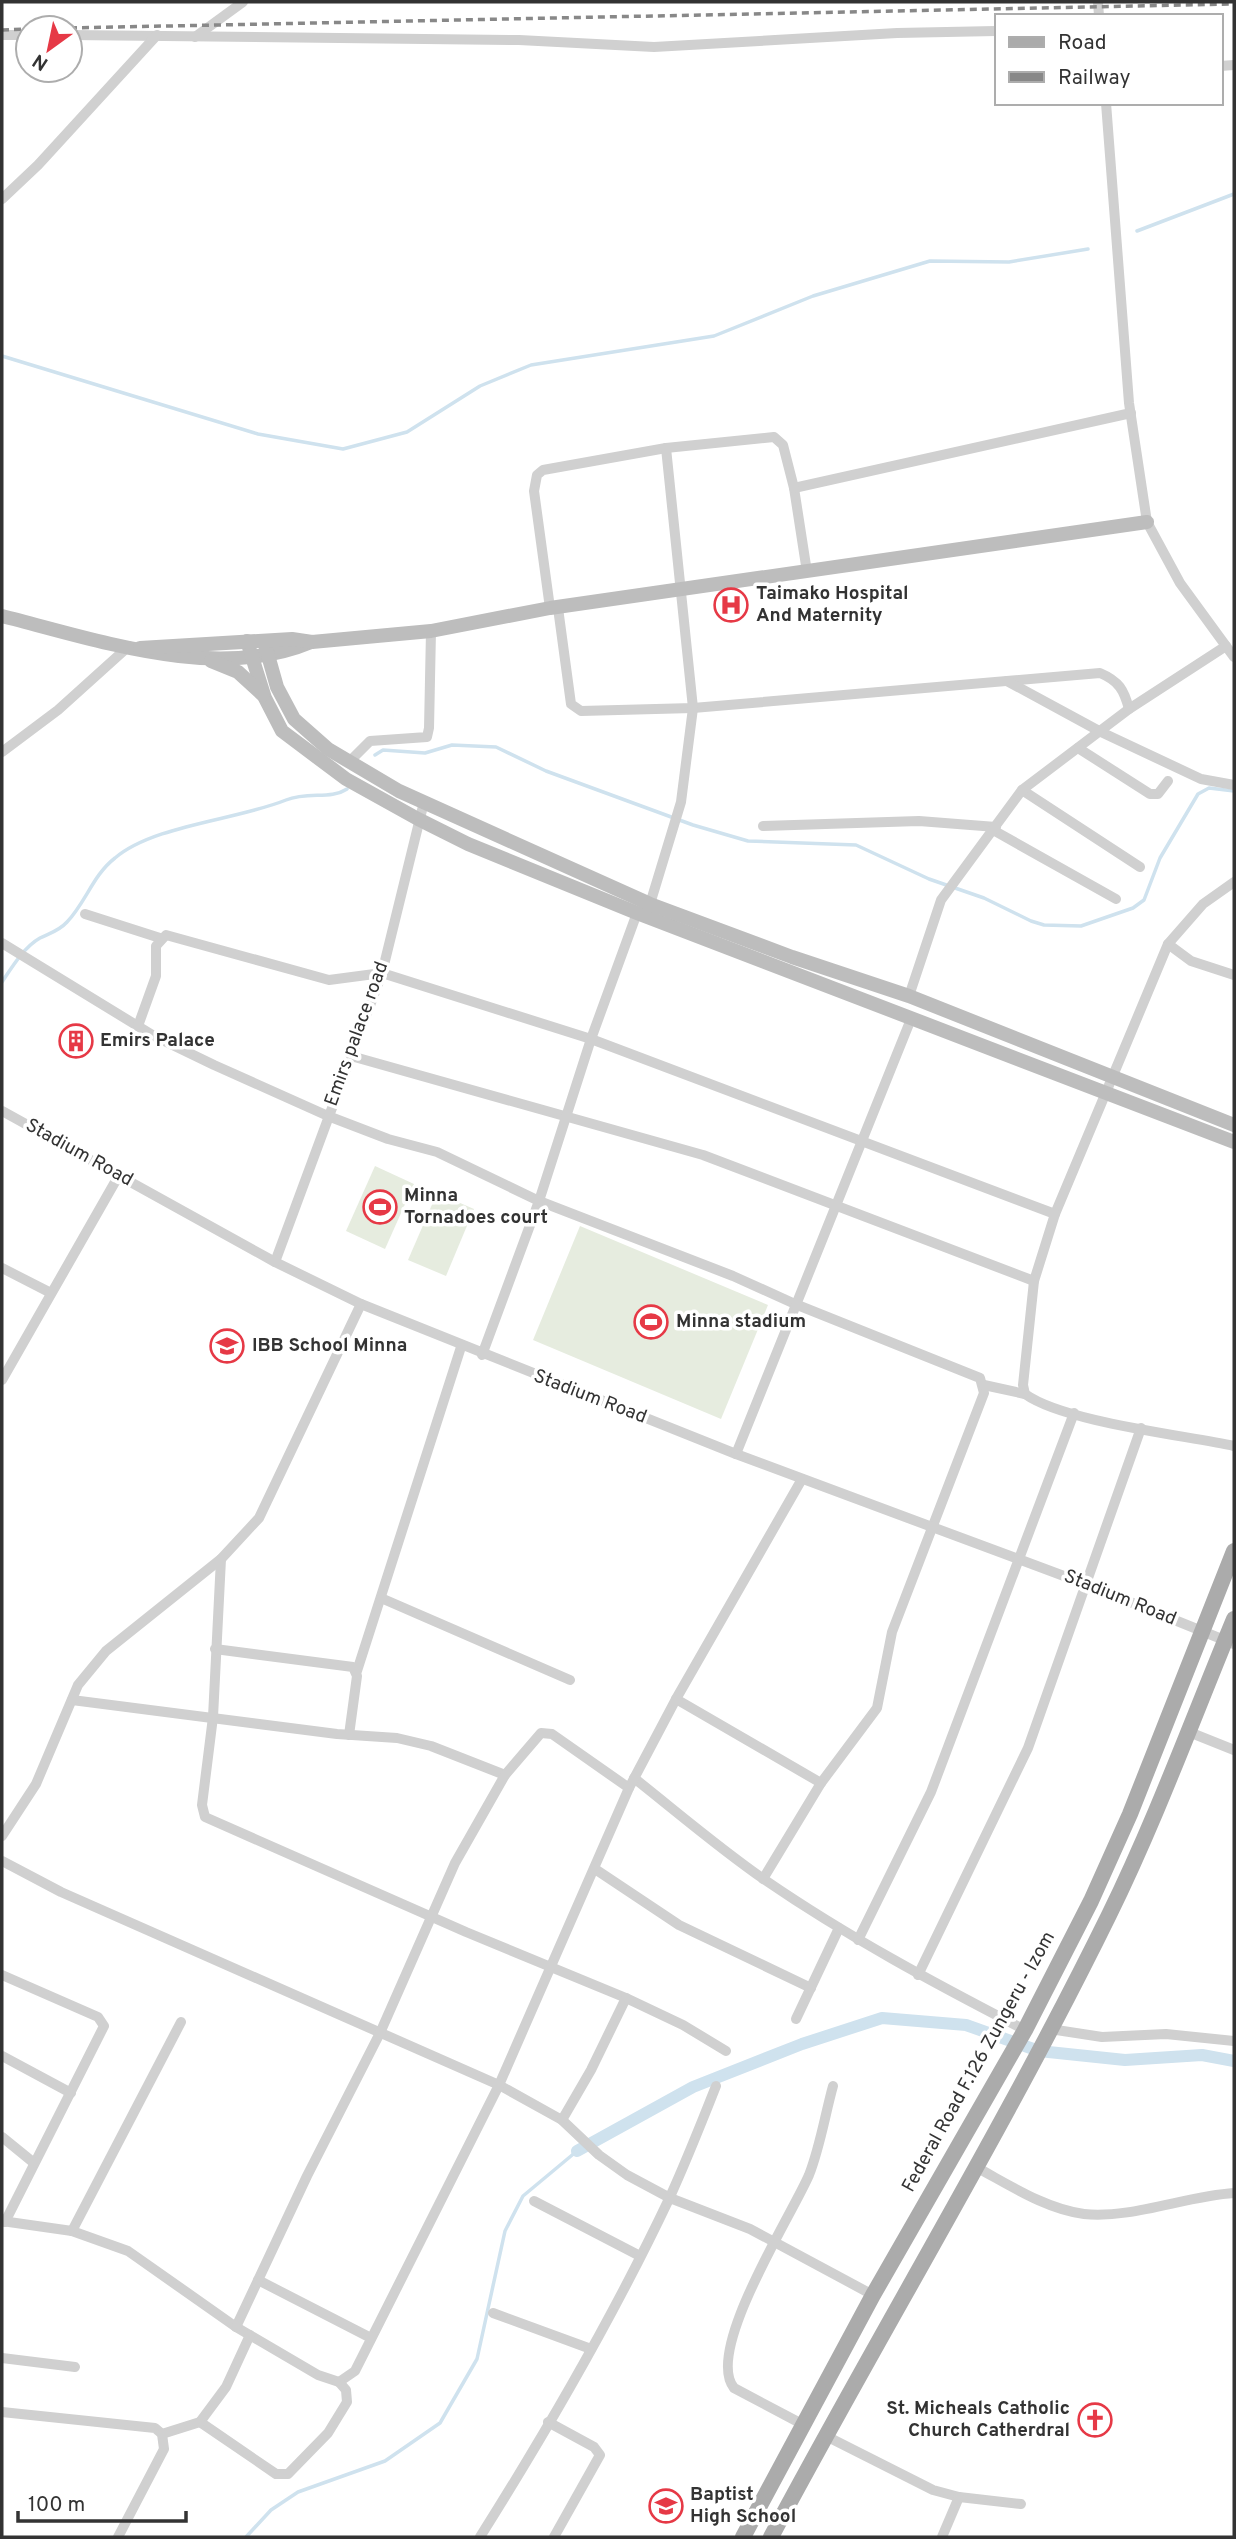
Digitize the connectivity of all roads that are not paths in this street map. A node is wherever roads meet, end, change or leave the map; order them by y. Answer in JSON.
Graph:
{"nodes":[{"id":1,"x":243,"y":2,"type":"edge"},
{"id":2,"x":995,"y":31,"type":"edge"},
{"id":3,"x":84,"y":35,"type":"edge"},
{"id":4,"x":157,"y":36,"type":"junction"},
{"id":5,"x":195,"y":37,"type":"junction"},
{"id":6,"x":1106,"y":105,"type":"edge"},
{"id":7,"x":2,"y":199,"type":"edge"},
{"id":8,"x":1131,"y":413,"type":"junction"},
{"id":9,"x":666,"y":448,"type":"junction"},
{"id":10,"x":794,"y":488,"type":"junction"},
{"id":11,"x":1147,"y":523,"type":"junction"},
{"id":12,"x":807,"y":572,"type":"junction"},
{"id":13,"x":680,"y":591,"type":"junction"},
{"id":14,"x":554,"y":608,"type":"junction"},
{"id":15,"x":2,"y":616,"type":"edge"},
{"id":16,"x":431,"y":631,"type":"junction"},
{"id":17,"x":1226,"y":646,"type":"junction"},
{"id":18,"x":135,"y":647,"type":"junction"},
{"id":19,"x":261,"y":650,"type":"junction"},
{"id":20,"x":1234,"y":657,"type":"edge"},
{"id":21,"x":206,"y":659,"type":"junction"},
{"id":22,"x":1006,"y":681,"type":"junction"},
{"id":23,"x":265,"y":698,"type":"junction"},
{"id":24,"x":693,"y":708,"type":"junction"},
{"id":25,"x":1129,"y":709,"type":"junction"},
{"id":26,"x":1101,"y":732,"type":"junction"},
{"id":27,"x":1078,"y":748,"type":"junction"},
{"id":28,"x":2,"y":752,"type":"edge"},
{"id":29,"x":350,"y":761,"type":"junction"},
{"id":30,"x":1168,"y":781,"type":"dead end"},
{"id":31,"x":1234,"y":785,"type":"edge"},
{"id":32,"x":1022,"y":790,"type":"junction"},
{"id":33,"x":424,"y":802,"type":"junction"},
{"id":34,"x":418,"y":819,"type":"junction"},
{"id":35,"x":763,"y":826,"type":"dead end"},
{"id":36,"x":994,"y":828,"type":"junction"},
{"id":37,"x":1140,"y":867,"type":"dead end"},
{"id":38,"x":1234,"y":883,"type":"edge"},
{"id":39,"x":1116,"y":900,"type":"dead end"},
{"id":40,"x":650,"y":904,"type":"junction"},
{"id":41,"x":637,"y":913,"type":"junction"},
{"id":42,"x":85,"y":914,"type":"dead end"},
{"id":43,"x":160,"y":938,"type":"junction"},
{"id":44,"x":2,"y":943,"type":"edge"},
{"id":45,"x":1168,"y":944,"type":"junction"},
{"id":46,"x":382,"y":972,"type":"junction"},
{"id":47,"x":1234,"y":975,"type":"edge"},
{"id":48,"x":909,"y":996,"type":"junction"},
{"id":49,"x":911,"y":1019,"type":"junction"},
{"id":50,"x":138,"y":1026,"type":"junction"},
{"id":51,"x":591,"y":1040,"type":"junction"},
{"id":52,"x":351,"y":1056,"type":"junction"},
{"id":53,"x":1112,"y":1078,"type":"junction"},
{"id":54,"x":1106,"y":1095,"type":"junction"},
{"id":55,"x":2,"y":1111,"type":"edge"},
{"id":56,"x":567,"y":1115,"type":"junction"},
{"id":57,"x":328,"y":1116,"type":"junction"},
{"id":58,"x":1234,"y":1125,"type":"edge"},
{"id":59,"x":1234,"y":1142,"type":"edge"},
{"id":60,"x":861,"y":1143,"type":"junction"},
{"id":61,"x":119,"y":1175,"type":"junction"},
{"id":62,"x":540,"y":1201,"type":"junction"},
{"id":63,"x":836,"y":1205,"type":"junction"},
{"id":64,"x":1055,"y":1214,"type":"junction"},
{"id":65,"x":275,"y":1262,"type":"junction"},
{"id":66,"x":2,"y":1268,"type":"edge"},
{"id":67,"x":1034,"y":1281,"type":"junction"},
{"id":68,"x":50,"y":1293,"type":"junction"},
{"id":69,"x":361,"y":1304,"type":"junction"},
{"id":70,"x":795,"y":1304,"type":"junction"},
{"id":71,"x":461,"y":1347,"type":"junction"},
{"id":72,"x":482,"y":1355,"type":"junction"},
{"id":73,"x":2,"y":1380,"type":"edge"},
{"id":74,"x":984,"y":1385,"type":"junction"},
{"id":75,"x":1025,"y":1394,"type":"junction"},
{"id":76,"x":1074,"y":1413,"type":"junction"},
{"id":77,"x":1141,"y":1428,"type":"junction"},
{"id":78,"x":1234,"y":1446,"type":"edge"},
{"id":79,"x":736,"y":1454,"type":"junction"},
{"id":80,"x":802,"y":1479,"type":"junction"},
{"id":81,"x":931,"y":1527,"type":"junction"},
{"id":82,"x":1234,"y":1551,"type":"edge"},
{"id":83,"x":221,"y":1559,"type":"junction"},
{"id":84,"x":1021,"y":1560,"type":"junction"},
{"id":85,"x":1088,"y":1585,"type":"junction"},
{"id":86,"x":381,"y":1598,"type":"junction"},
{"id":87,"x":1234,"y":1619,"type":"edge"},
{"id":88,"x":1201,"y":1631,"type":"junction"},
{"id":89,"x":1230,"y":1642,"type":"edge"},
{"id":90,"x":215,"y":1649,"type":"junction"},
{"id":91,"x":357,"y":1671,"type":"junction"},
{"id":92,"x":570,"y":1680,"type":"dead end"},
{"id":93,"x":676,"y":1699,"type":"junction"},
{"id":94,"x":72,"y":1700,"type":"junction"},
{"id":95,"x":213,"y":1717,"type":"junction"},
{"id":96,"x":1189,"y":1732,"type":"junction"},
{"id":97,"x":349,"y":1735,"type":"junction"},
{"id":98,"x":1234,"y":1749,"type":"edge"},
{"id":99,"x":505,"y":1775,"type":"junction"},
{"id":100,"x":632,"y":1783,"type":"junction"},
{"id":101,"x":821,"y":1783,"type":"junction"},
{"id":102,"x":2,"y":1836,"type":"edge"},
{"id":103,"x":2,"y":1861,"type":"edge"},
{"id":104,"x":595,"y":1869,"type":"junction"},
{"id":105,"x":763,"y":1879,"type":"junction"},
{"id":106,"x":431,"y":1916,"type":"junction"},
{"id":107,"x":839,"y":1928,"type":"junction"},
{"id":108,"x":858,"y":1940,"type":"junction"},
{"id":109,"x":551,"y":1968,"type":"junction"},
{"id":110,"x":2,"y":1975,"type":"edge"},
{"id":111,"x":918,"y":1975,"type":"junction"},
{"id":112,"x":811,"y":1988,"type":"junction"},
{"id":113,"x":626,"y":1998,"type":"junction"},
{"id":114,"x":796,"y":2019,"type":"dead end"},
{"id":115,"x":181,"y":2022,"type":"dead end"},
{"id":116,"x":1049,"y":2031,"type":"junction"},
{"id":117,"x":1024,"y":2032,"type":"junction"},
{"id":118,"x":380,"y":2033,"type":"junction"},
{"id":119,"x":1234,"y":2041,"type":"edge"},
{"id":120,"x":726,"y":2051,"type":"dead end"},
{"id":121,"x":2,"y":2056,"type":"edge"},
{"id":122,"x":499,"y":2085,"type":"junction"},
{"id":123,"x":716,"y":2086,"type":"dead end"},
{"id":124,"x":833,"y":2086,"type":"dead end"},
{"id":125,"x":71,"y":2093,"type":"junction"},
{"id":126,"x":562,"y":2120,"type":"junction"},
{"id":127,"x":2,"y":2137,"type":"edge"},
{"id":128,"x":34,"y":2163,"type":"junction"},
{"id":129,"x":974,"y":2166,"type":"junction"},
{"id":130,"x":1234,"y":2193,"type":"edge"},
{"id":131,"x":930,"y":2194,"type":"junction"},
{"id":132,"x":670,"y":2198,"type":"junction"},
{"id":133,"x":534,"y":2201,"type":"dead end"},
{"id":134,"x":952,"y":2206,"type":"junction"},
{"id":135,"x":4,"y":2221,"type":"edge"},
{"id":136,"x":72,"y":2231,"type":"junction"},
{"id":137,"x":775,"y":2241,"type":"junction"},
{"id":138,"x":640,"y":2256,"type":"junction"},
{"id":139,"x":258,"y":2280,"type":"junction"},
{"id":140,"x":873,"y":2295,"type":"junction"},
{"id":141,"x":493,"y":2313,"type":"dead end"},
{"id":142,"x":236,"y":2327,"type":"junction"},
{"id":143,"x":250,"y":2335,"type":"junction"},
{"id":144,"x":371,"y":2338,"type":"junction"},
{"id":145,"x":591,"y":2350,"type":"junction"},
{"id":146,"x":2,"y":2358,"type":"edge"},
{"id":147,"x":75,"y":2367,"type":"dead end"},
{"id":148,"x":338,"y":2382,"type":"junction"},
{"id":149,"x":2,"y":2412,"type":"edge"},
{"id":150,"x":200,"y":2422,"type":"junction"},
{"id":151,"x":548,"y":2422,"type":"junction"},
{"id":152,"x":802,"y":2424,"type":"junction"},
{"id":153,"x":162,"y":2434,"type":"junction"},
{"id":154,"x":826,"y":2436,"type":"junction"},
{"id":155,"x":958,"y":2497,"type":"junction"},
{"id":156,"x":1021,"y":2504,"type":"dead end"},
{"id":157,"x":118,"y":2537,"type":"edge"},
{"id":158,"x":480,"y":2537,"type":"edge"},
{"id":159,"x":554,"y":2537,"type":"edge"},
{"id":160,"x":743,"y":2537,"type":"edge"},
{"id":161,"x":771,"y":2537,"type":"edge"},
{"id":162,"x":942,"y":2537,"type":"edge"}],
"edges":[{"from":1,"to":5,"type":"street"},
{"from":2,"to":5,"type":"street"},
{"from":3,"to":4,"type":"street"},
{"from":4,"to":5,"type":"street"},
{"from":4,"to":7,"type":"street"},
{"from":6,"to":8,"type":"street"},
{"from":8,"to":10,"type":"street"},
{"from":8,"to":11,"type":"street"},
{"from":9,"to":10,"type":"street"},
{"from":9,"to":13,"type":"street"},
{"from":9,"to":14,"type":"street"},
{"from":10,"to":12,"type":"street"},
{"from":11,"to":12,"type":"street"},
{"from":11,"to":17,"type":"street"},
{"from":12,"to":13,"type":"street"},
{"from":13,"to":14,"type":"street"},
{"from":13,"to":24,"type":"street"},
{"from":14,"to":16,"type":"street"},
{"from":14,"to":24,"type":"street"},
{"from":15,"to":18,"type":"street"},
{"from":16,"to":19,"type":"street"},
{"from":16,"to":29,"type":"street"},
{"from":17,"to":20,"type":"street"},
{"from":17,"to":25,"type":"street"},
{"from":18,"to":19,"type":"street"},
{"from":18,"to":21,"type":"street"},
{"from":18,"to":28,"type":"street"},
{"from":19,"to":21,"type":"street"},
{"from":19,"to":23,"type":"street"},
{"from":19,"to":29,"type":"street"},
{"from":21,"to":23,"type":"street"},
{"from":22,"to":24,"type":"street"},
{"from":22,"to":25,"type":"street"},
{"from":22,"to":26,"type":"street"},
{"from":23,"to":34,"type":"street"},
{"from":24,"to":40,"type":"street"},
{"from":25,"to":26,"type":"street"},
{"from":26,"to":27,"type":"street"},
{"from":26,"to":31,"type":"street"},
{"from":27,"to":30,"type":"street"},
{"from":27,"to":32,"type":"street"},
{"from":29,"to":33,"type":"street"},
{"from":32,"to":36,"type":"street"},
{"from":32,"to":37,"type":"street"},
{"from":33,"to":34,"type":"street","name":"Emirs palace road"},
{"from":33,"to":40,"type":"street"},
{"from":34,"to":41,"type":"street"},
{"from":34,"to":46,"type":"street","name":"Emirs palace road"},
{"from":35,"to":36,"type":"street"},
{"from":36,"to":39,"type":"street"},
{"from":36,"to":48,"type":"street"},
{"from":38,"to":45,"type":"street"},
{"from":40,"to":48,"type":"street"},
{"from":41,"to":49,"type":"street"},
{"from":41,"to":51,"type":"street"},
{"from":42,"to":43,"type":"street"},
{"from":43,"to":46,"type":"street"},
{"from":43,"to":50,"type":"street"},
{"from":44,"to":50,"type":"street"},
{"from":45,"to":47,"type":"street"},
{"from":45,"to":53,"type":"street"},
{"from":46,"to":51,"type":"street"},
{"from":46,"to":52,"type":"street","name":"Emirs palace road"},
{"from":48,"to":53,"type":"street"},
{"from":49,"to":54,"type":"street"},
{"from":49,"to":60,"type":"street"},
{"from":50,"to":57,"type":"street"},
{"from":51,"to":56,"type":"street"},
{"from":51,"to":60,"type":"street"},
{"from":52,"to":56,"type":"street"},
{"from":52,"to":57,"type":"street","name":"Emirs palace road"},
{"from":53,"to":54,"type":"street"},
{"from":53,"to":58,"type":"street"},
{"from":54,"to":59,"type":"street"},
{"from":54,"to":64,"type":"street"},
{"from":55,"to":61,"type":"street","name":"Stadium Road"},
{"from":56,"to":62,"type":"street"},
{"from":56,"to":63,"type":"street"},
{"from":57,"to":62,"type":"street"},
{"from":57,"to":65,"type":"street","name":"Emirs palace road"},
{"from":60,"to":63,"type":"street"},
{"from":60,"to":64,"type":"street"},
{"from":61,"to":65,"type":"street","name":"Stadium Road"},
{"from":61,"to":68,"type":"street"},
{"from":62,"to":70,"type":"street"},
{"from":62,"to":72,"type":"street"},
{"from":63,"to":67,"type":"street"},
{"from":63,"to":70,"type":"street"},
{"from":64,"to":67,"type":"street"},
{"from":65,"to":69,"type":"street","name":"Stadium Road"},
{"from":66,"to":68,"type":"street"},
{"from":67,"to":75,"type":"street"},
{"from":68,"to":73,"type":"street"},
{"from":69,"to":71,"type":"street","name":"Stadium Road"},
{"from":69,"to":83,"type":"street"},
{"from":70,"to":74,"type":"street"},
{"from":70,"to":79,"type":"street"},
{"from":71,"to":72,"type":"street","name":"Stadium Road"},
{"from":71,"to":86,"type":"street"},
{"from":72,"to":79,"type":"street","name":"Stadium Road"},
{"from":74,"to":75,"type":"street"},
{"from":74,"to":81,"type":"street"},
{"from":75,"to":76,"type":"street"},
{"from":76,"to":77,"type":"street"},
{"from":76,"to":84,"type":"street"},
{"from":77,"to":78,"type":"street"},
{"from":77,"to":85,"type":"street"},
{"from":79,"to":80,"type":"street","name":"Stadium Road"},
{"from":80,"to":81,"type":"street","name":"Stadium Road"},
{"from":80,"to":93,"type":"street"},
{"from":81,"to":84,"type":"street","name":"Stadium Road"},
{"from":81,"to":101,"type":"street"},
{"from":82,"to":88,"type":"main road","name":"Federal Road F.126 Zungeru - Izom"},
{"from":83,"to":90,"type":"street"},
{"from":83,"to":94,"type":"street"},
{"from":84,"to":85,"type":"street","name":"Stadium Road"},
{"from":84,"to":108,"type":"street"},
{"from":85,"to":88,"type":"street","name":"Stadium Road"},
{"from":85,"to":111,"type":"street"},
{"from":86,"to":91,"type":"street"},
{"from":86,"to":92,"type":"street"},
{"from":87,"to":89,"type":"main road"},
{"from":88,"to":89,"type":"street","name":"Stadium Road"},
{"from":88,"to":117,"type":"main road","name":"Federal Road F.126 Zungeru - Izom"},
{"from":89,"to":96,"type":"main road"},
{"from":90,"to":91,"type":"street"},
{"from":90,"to":95,"type":"street"},
{"from":91,"to":97,"type":"street"},
{"from":93,"to":100,"type":"street"},
{"from":93,"to":101,"type":"street"},
{"from":94,"to":95,"type":"street"},
{"from":94,"to":102,"type":"street"},
{"from":95,"to":97,"type":"street"},
{"from":95,"to":106,"type":"street"},
{"from":96,"to":98,"type":"street"},
{"from":96,"to":116,"type":"main road"},
{"from":97,"to":99,"type":"street"},
{"from":99,"to":100,"type":"street"},
{"from":99,"to":106,"type":"street"},
{"from":100,"to":104,"type":"street"},
{"from":100,"to":105,"type":"street"},
{"from":101,"to":105,"type":"street"},
{"from":103,"to":118,"type":"street"},
{"from":104,"to":109,"type":"street"},
{"from":104,"to":112,"type":"street"},
{"from":105,"to":107,"type":"street"},
{"from":106,"to":109,"type":"street"},
{"from":106,"to":118,"type":"street"},
{"from":107,"to":108,"type":"street"},
{"from":107,"to":112,"type":"street"},
{"from":108,"to":111,"type":"street"},
{"from":109,"to":113,"type":"street"},
{"from":109,"to":122,"type":"street"},
{"from":110,"to":125,"type":"street"},
{"from":111,"to":117,"type":"street"},
{"from":112,"to":114,"type":"street"},
{"from":113,"to":120,"type":"street"},
{"from":113,"to":126,"type":"street"},
{"from":115,"to":136,"type":"street"},
{"from":116,"to":119,"type":"street"},
{"from":116,"to":129,"type":"main road"},
{"from":117,"to":131,"type":"main road","name":"Federal Road F.126 Zungeru - Izom"},
{"from":118,"to":122,"type":"street"},
{"from":118,"to":139,"type":"street"},
{"from":121,"to":125,"type":"street"},
{"from":122,"to":126,"type":"street"},
{"from":122,"to":144,"type":"street"},
{"from":123,"to":132,"type":"street"},
{"from":124,"to":137,"type":"street"},
{"from":125,"to":128,"type":"street"},
{"from":126,"to":132,"type":"street"},
{"from":127,"to":128,"type":"street"},
{"from":128,"to":135,"type":"street"},
{"from":129,"to":130,"type":"street"},
{"from":129,"to":134,"type":"main road"},
{"from":131,"to":134,"type":"main road"},
{"from":131,"to":140,"type":"main road","name":"Federal Road F.126 Zungeru - Izom"},
{"from":132,"to":137,"type":"street"},
{"from":132,"to":138,"type":"street"},
{"from":133,"to":138,"type":"street"},
{"from":134,"to":154,"type":"main road"},
{"from":135,"to":136,"type":"street"},
{"from":136,"to":142,"type":"street"},
{"from":137,"to":140,"type":"street"},
{"from":137,"to":152,"type":"street"},
{"from":138,"to":145,"type":"street"},
{"from":139,"to":142,"type":"street"},
{"from":139,"to":144,"type":"street"},
{"from":140,"to":152,"type":"main road","name":"Federal Road F.126 Zungeru - Izom"},
{"from":141,"to":145,"type":"street"},
{"from":142,"to":143,"type":"street"},
{"from":143,"to":148,"type":"street"},
{"from":143,"to":150,"type":"street"},
{"from":144,"to":148,"type":"street"},
{"from":145,"to":151,"type":"street"},
{"from":146,"to":147,"type":"street"},
{"from":148,"to":150,"type":"street"},
{"from":149,"to":153,"type":"street"},
{"from":150,"to":153,"type":"street"},
{"from":151,"to":158,"type":"street"},
{"from":151,"to":159,"type":"street"},
{"from":152,"to":160,"type":"main road","name":"Federal Road F.126 Zungeru - Izom"},
{"from":153,"to":157,"type":"street"},
{"from":154,"to":155,"type":"street"},
{"from":154,"to":161,"type":"main road"},
{"from":155,"to":156,"type":"street"},
{"from":155,"to":162,"type":"street"}]}
